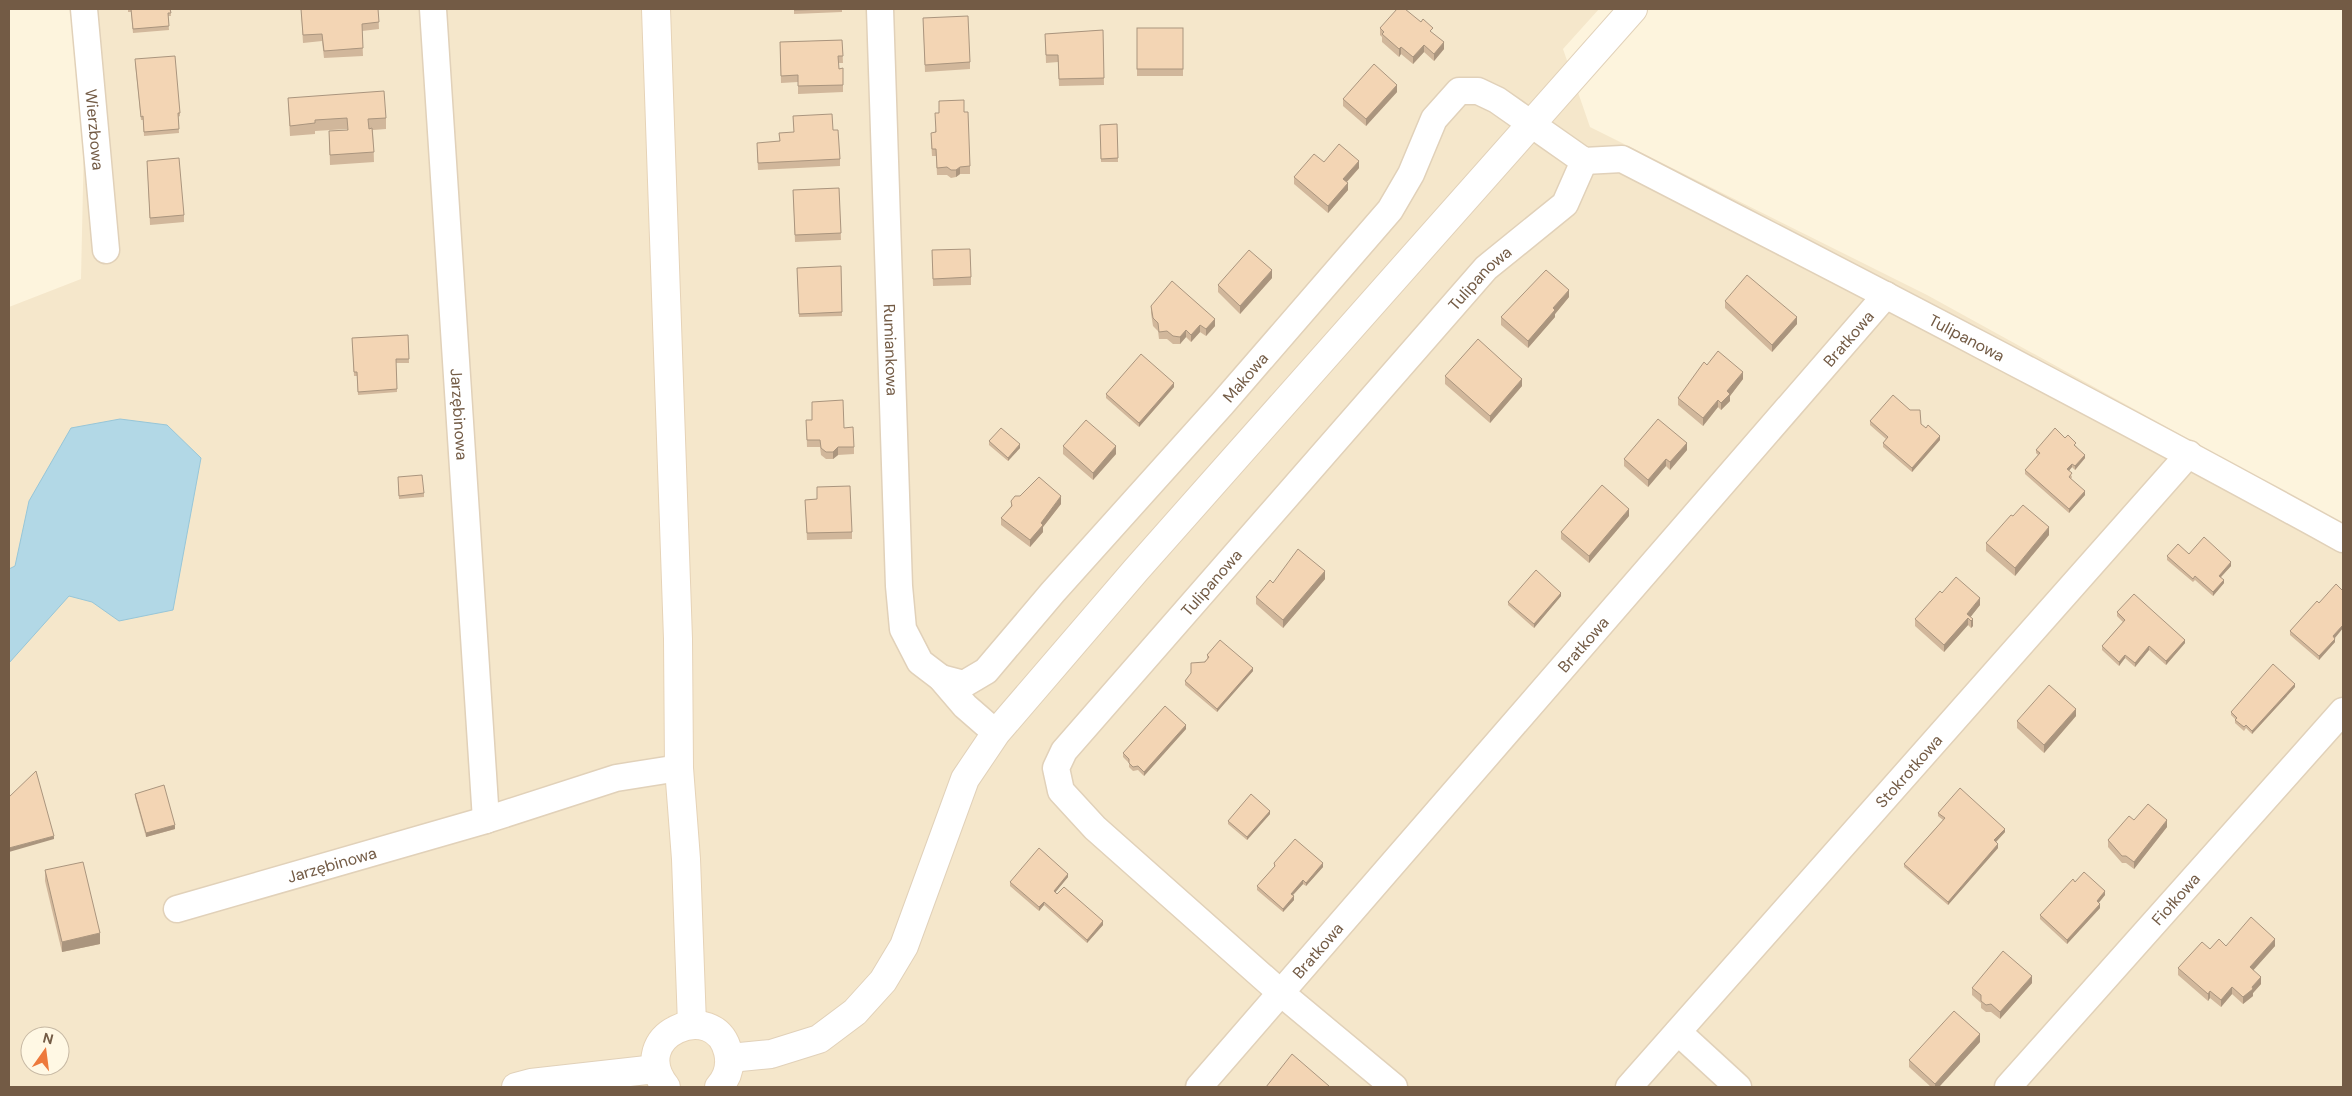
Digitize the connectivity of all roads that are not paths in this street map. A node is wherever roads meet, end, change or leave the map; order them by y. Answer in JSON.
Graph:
{"nodes":[{"id":1,"x":84,"y":9,"type":"edge"},
{"id":2,"x":433,"y":9,"type":"edge"},
{"id":3,"x":656,"y":9,"type":"edge"},
{"id":4,"x":880,"y":9,"type":"edge"},
{"id":5,"x":1633,"y":9,"type":"edge"},
{"id":6,"x":1532,"y":124,"type":"junction"},
{"id":7,"x":1584,"y":161,"type":"junction"},
{"id":8,"x":106,"y":250,"type":"dead end"},
{"id":9,"x":1886,"y":295,"type":"junction"},
{"id":10,"x":2189,"y":454,"type":"junction"},
{"id":11,"x":2343,"y":539,"type":"edge"},
{"id":12,"x":941,"y":678,"type":"junction"},
{"id":13,"x":2343,"y":710,"type":"edge"},
{"id":14,"x":996,"y":734,"type":"junction"},
{"id":15,"x":679,"y":768,"type":"junction"},
{"id":16,"x":486,"y":820,"type":"junction"},
{"id":17,"x":178,"y":909,"type":"dead end"},
{"id":18,"x":1281,"y":993,"type":"junction"},
{"id":19,"x":692,"y":1024,"type":"junction"},
{"id":20,"x":1678,"y":1032,"type":"junction"},
{"id":21,"x":730,"y":1058,"type":"junction"},
{"id":22,"x":661,"y":1078,"type":"edge"},
{"id":23,"x":516,"y":1087,"type":"edge"},
{"id":24,"x":719,"y":1087,"type":"edge"},
{"id":25,"x":1200,"y":1087,"type":"edge"},
{"id":26,"x":1394,"y":1087,"type":"edge"},
{"id":27,"x":1629,"y":1087,"type":"edge"},
{"id":28,"x":1738,"y":1087,"type":"edge"},
{"id":29,"x":2008,"y":1087,"type":"edge"}],
"edges":[{"from":1,"to":8,"type":"street","name":"Wierzbowa"},
{"from":2,"to":16,"type":"street","name":"Jarzębinowa"},
{"from":3,"to":15,"type":"street"},
{"from":4,"to":12,"type":"street","name":"Rumiankowa"},
{"from":5,"to":6,"type":"street"},
{"from":6,"to":7,"type":"street"},
{"from":6,"to":12,"type":"street","name":"Makowa"},
{"from":6,"to":14,"type":"street"},
{"from":7,"to":9,"type":"street","name":"Tulipanowa"},
{"from":7,"to":18,"type":"street","name":"Tulipanowa"},
{"from":9,"to":10,"type":"street","name":"Tulipanowa"},
{"from":9,"to":18,"type":"street","name":"Bratkowa"},
{"from":10,"to":11,"type":"street","name":"Tulipanowa"},
{"from":10,"to":20,"type":"street","name":"Stokrotkowa"},
{"from":12,"to":14,"type":"street"},
{"from":13,"to":29,"type":"street","name":"Fiołkowa"},
{"from":14,"to":21,"type":"street"},
{"from":15,"to":16,"type":"street","name":"Jarzębinowa"},
{"from":15,"to":19,"type":"street"},
{"from":16,"to":17,"type":"street","name":"Jarzębinowa"},
{"from":18,"to":25,"type":"street","name":"Bratkowa"},
{"from":18,"to":26,"type":"street","name":"Bratkowa"},
{"from":19,"to":21,"type":"street"},
{"from":19,"to":22,"type":"street"},
{"from":20,"to":27,"type":"street","name":"Stokrotkowa"},
{"from":20,"to":28,"type":"street"},
{"from":21,"to":24,"type":"street"},
{"from":22,"to":23,"type":"street"}]}
